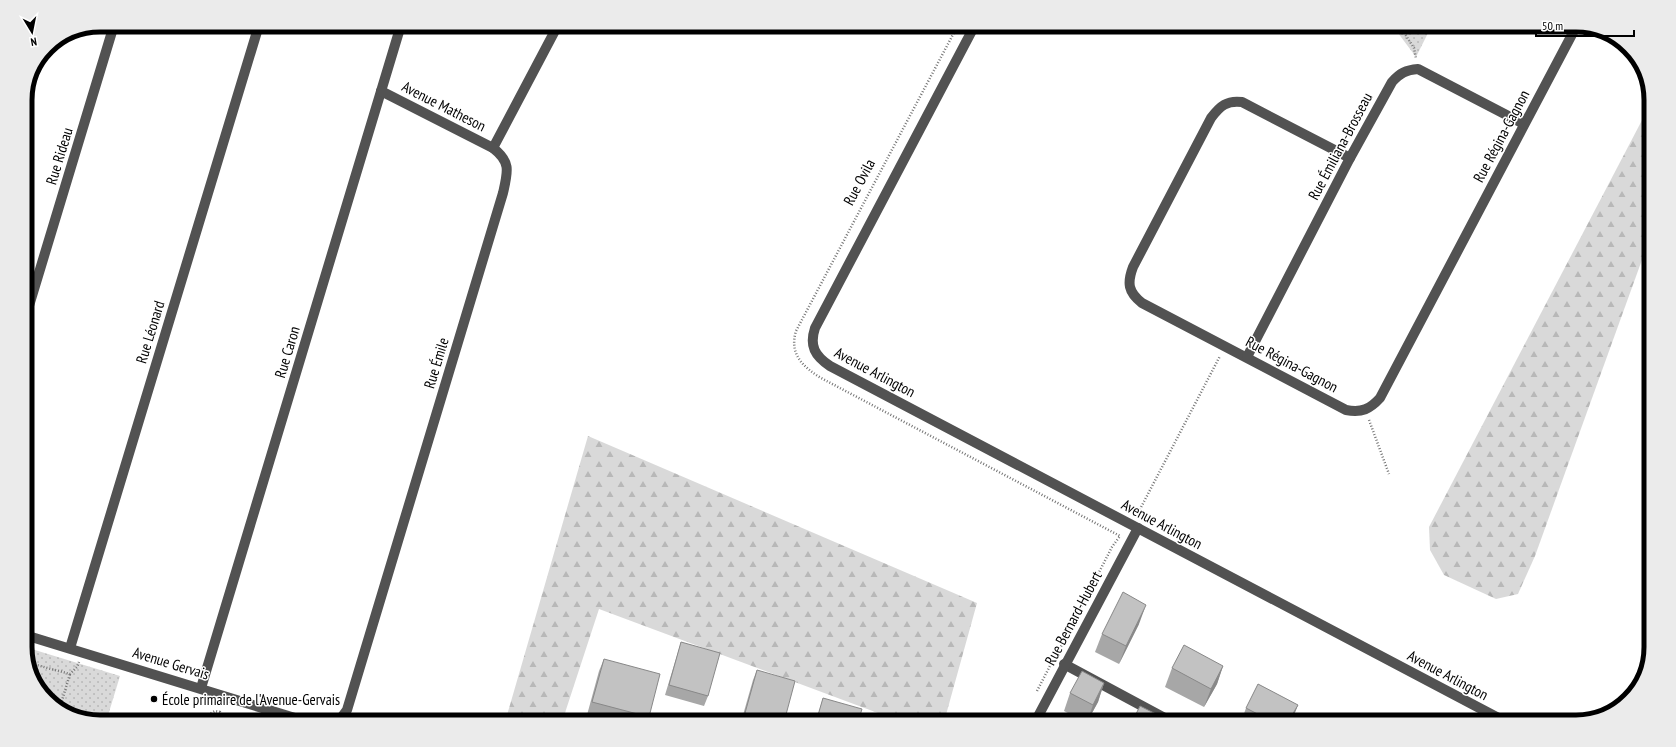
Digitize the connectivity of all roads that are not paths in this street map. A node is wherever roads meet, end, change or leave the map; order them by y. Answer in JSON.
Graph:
{"nodes":[{"id":1,"x":112,"y":32,"type":"edge"},
{"id":2,"x":257,"y":32,"type":"edge"},
{"id":3,"x":399,"y":32,"type":"edge"},
{"id":4,"x":554,"y":32,"type":"edge"},
{"id":5,"x":971,"y":32,"type":"edge"},
{"id":6,"x":1573,"y":32,"type":"edge"},
{"id":7,"x":381,"y":92,"type":"junction"},
{"id":8,"x":1524,"y":124,"type":"junction"},
{"id":9,"x":493,"y":148,"type":"junction"},
{"id":10,"x":1350,"y":158,"type":"junction"},
{"id":11,"x":32,"y":296,"type":"edge"},
{"id":12,"x":812,"y":343,"type":"joint"},
{"id":13,"x":1246,"y":357,"type":"junction"},
{"id":14,"x":1138,"y":528,"type":"junction"},
{"id":15,"x":32,"y":637,"type":"edge"},
{"id":16,"x":70,"y":648,"type":"junction"},
{"id":17,"x":1064,"y":664,"type":"junction"},
{"id":18,"x":201,"y":688,"type":"junction"},
{"id":19,"x":286,"y":715,"type":"edge"},
{"id":20,"x":343,"y":715,"type":"edge"},
{"id":21,"x":1038,"y":715,"type":"edge"},
{"id":22,"x":1159,"y":715,"type":"edge"},
{"id":23,"x":1493,"y":715,"type":"edge"}],
"edges":[{"from":1,"to":11,"type":"street","name":"Rue Rideau"},
{"from":2,"to":16,"type":"street","name":"Rue Léonard"},
{"from":3,"to":7,"type":"street","name":"Rue Caron"},
{"from":4,"to":9,"type":"street"},
{"from":5,"to":12,"type":"street","name":"Rue Ovila"},
{"from":6,"to":8,"type":"street","name":"Rue Régina-Gagnon"},
{"from":7,"to":9,"type":"street","name":"Avenue Matheson"},
{"from":7,"to":18,"type":"street","name":"Rue Caron"},
{"from":8,"to":10,"type":"street","name":"Rue Émiliana-Brosseau"},
{"from":8,"to":13,"type":"street","name":"Rue Régina-Gagnon"},
{"from":9,"to":20,"type":"street","name":"Rue Émile"},
{"from":10,"to":13,"type":"street","name":"Rue Émiliana-Brosseau"},
{"from":10,"to":13,"type":"street","name":"Rue Régina-Gagnon"},
{"from":12,"to":14,"type":"street","name":"Avenue Arlington"},
{"from":14,"to":17,"type":"street","name":"Rue Bernard-Hubert"},
{"from":14,"to":23,"type":"street","name":"Avenue Arlington"},
{"from":15,"to":16,"type":"street","name":"Avenue Gervais"},
{"from":16,"to":18,"type":"street","name":"Avenue Gervais"},
{"from":17,"to":21,"type":"street","name":"Rue Bernard-Hubert"},
{"from":17,"to":22,"type":"street"},
{"from":18,"to":19,"type":"street","name":"Avenue Gervais"}]}
